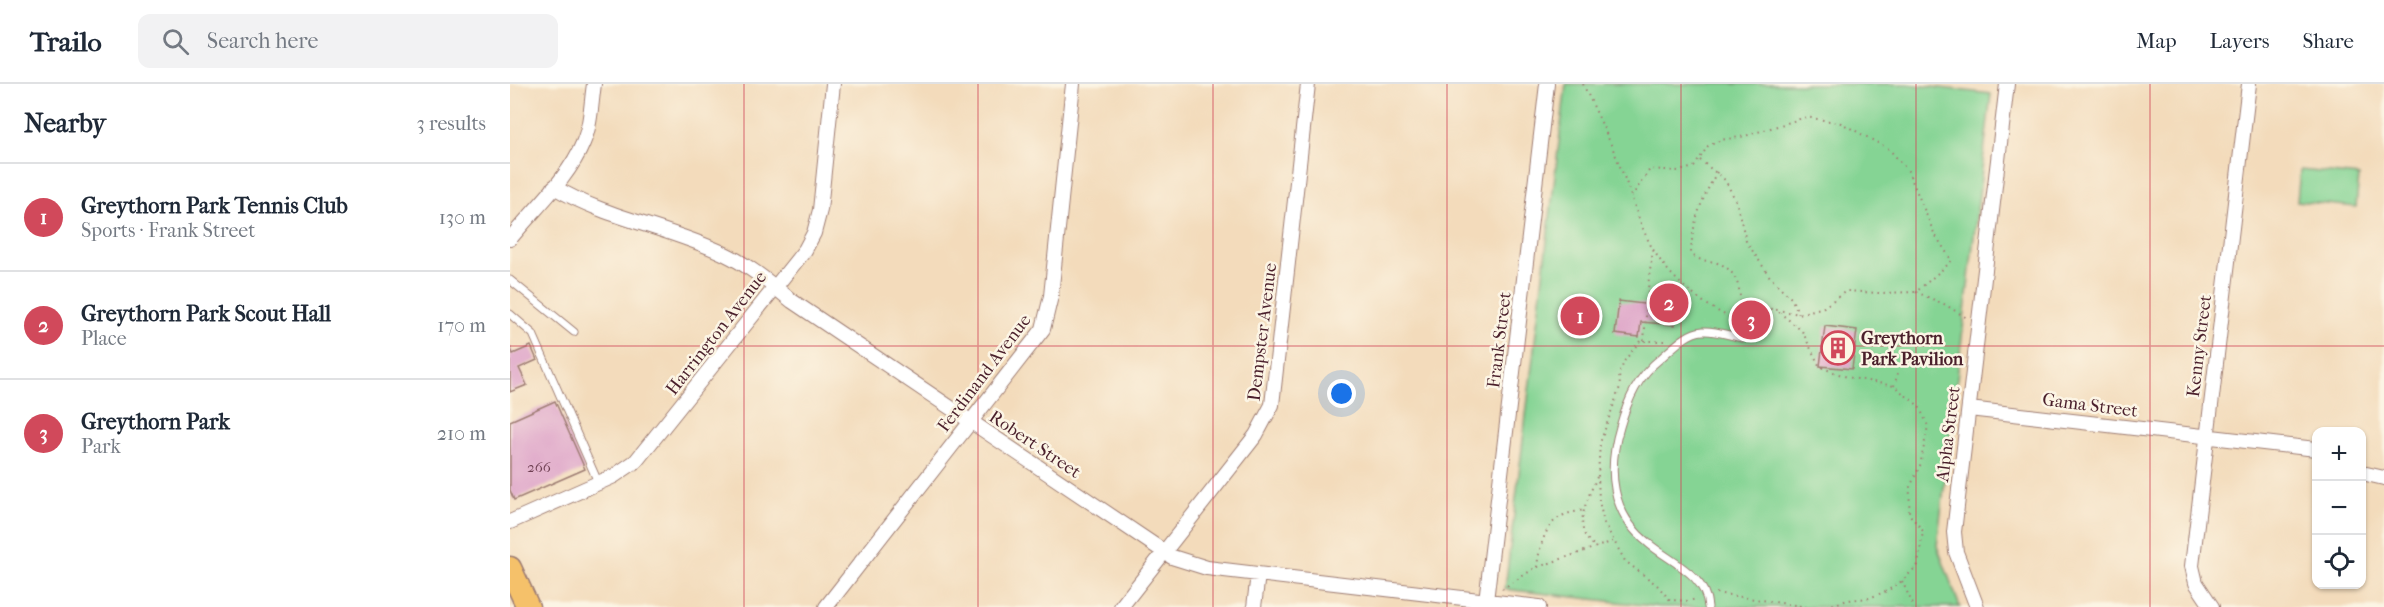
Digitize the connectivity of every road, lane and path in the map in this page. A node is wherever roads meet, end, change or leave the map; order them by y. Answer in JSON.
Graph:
{"nodes":[{"id":1,"x":594,"y":84,"type":"edge"},
{"id":2,"x":833,"y":84,"type":"edge"},
{"id":3,"x":1073,"y":84,"type":"edge"},
{"id":4,"x":1308,"y":84,"type":"edge"},
{"id":5,"x":1548,"y":84,"type":"edge"},
{"id":6,"x":1583,"y":84,"type":"edge"},
{"id":7,"x":2007,"y":84,"type":"edge"},
{"id":8,"x":2249,"y":84,"type":"edge"},
{"id":9,"x":1700,"y":160,"type":"junction"},
{"id":10,"x":1718,"y":172,"type":"junction"},
{"id":11,"x":554,"y":187,"type":"junction"},
{"id":12,"x":1632,"y":196,"type":"junction"},
{"id":13,"x":510,"y":239,"type":"edge"},
{"id":14,"x":1654,"y":250,"type":"junction"},
{"id":15,"x":510,"y":280,"type":"edge"},
{"id":16,"x":775,"y":288,"type":"junction"},
{"id":17,"x":1916,"y":292,"type":"junction"},
{"id":18,"x":1740,"y":306,"type":"junction"},
{"id":19,"x":1777,"y":311,"type":"junction"},
{"id":20,"x":510,"y":314,"type":"edge"},
{"id":21,"x":1799,"y":314,"type":"junction"},
{"id":22,"x":1967,"y":318,"type":"dead end"},
{"id":23,"x":574,"y":332,"type":"dead end"},
{"id":24,"x":1687,"y":336,"type":"junction"},
{"id":25,"x":1743,"y":338,"type":"dead end"},
{"id":26,"x":1644,"y":341,"type":"junction"},
{"id":27,"x":1898,"y":373,"type":"dead end"},
{"id":28,"x":1894,"y":386,"type":"junction"},
{"id":29,"x":1969,"y":409,"type":"junction"},
{"id":30,"x":971,"y":422,"type":"junction"},
{"id":31,"x":2207,"y":436,"type":"junction"},
{"id":32,"x":2312,"y":449,"type":"edge"},
{"id":33,"x":2366,"y":473,"type":"edge"},
{"id":34,"x":1598,"y":475,"type":"junction"},
{"id":35,"x":2384,"y":478,"type":"edge"},
{"id":36,"x":598,"y":483,"type":"junction"},
{"id":37,"x":1584,"y":509,"type":"junction"},
{"id":38,"x":510,"y":522,"type":"edge"},
{"id":39,"x":1614,"y":541,"type":"junction"},
{"id":40,"x":1598,"y":547,"type":"junction"},
{"id":41,"x":1164,"y":552,"type":"junction"},
{"id":42,"x":1537,"y":567,"type":"junction"},
{"id":43,"x":510,"y":568,"type":"edge"},
{"id":44,"x":1258,"y":574,"type":"junction"},
{"id":45,"x":1902,"y":581,"type":"junction"},
{"id":46,"x":1501,"y":590,"type":"dead end"},
{"id":47,"x":1707,"y":595,"type":"junction"},
{"id":48,"x":1480,"y":602,"type":"edge"},
{"id":49,"x":528,"y":607,"type":"edge"},
{"id":50,"x":826,"y":607,"type":"edge"},
{"id":51,"x":1121,"y":607,"type":"edge"},
{"id":52,"x":1254,"y":607,"type":"edge"},
{"id":53,"x":1539,"y":607,"type":"edge"},
{"id":54,"x":1708,"y":607,"type":"edge"},
{"id":55,"x":1808,"y":607,"type":"edge"},
{"id":56,"x":1824,"y":607,"type":"edge"},
{"id":57,"x":1914,"y":607,"type":"edge"},
{"id":58,"x":1977,"y":607,"type":"edge"},
{"id":59,"x":2212,"y":607,"type":"edge"}],
"edges":[{"from":1,"to":11,"type":"street"},
{"from":2,"to":16,"type":"street","name":"Harrington Avenue"},
{"from":3,"to":30,"type":"street","name":"Ferdinand Avenue"},
{"from":4,"to":41,"type":"street","name":"Dempster Avenue"},
{"from":5,"to":48,"type":"street","name":"Frank Street"},
{"from":6,"to":12,"type":"path"},
{"from":7,"to":29,"type":"street","name":"Alpha Street"},
{"from":8,"to":31,"type":"street","name":"Kenny Street"},
{"from":9,"to":10,"type":"path"},
{"from":9,"to":12,"type":"path"},
{"from":9,"to":17,"type":"path"},
{"from":10,"to":18,"type":"path"},
{"from":10,"to":21,"type":"path"},
{"from":11,"to":13,"type":"street"},
{"from":11,"to":16,"type":"street","name":"Robert Street"},
{"from":12,"to":14,"type":"path"},
{"from":14,"to":18,"type":"path"},
{"from":14,"to":26,"type":"path"},
{"from":15,"to":23,"type":"lane"},
{"from":16,"to":30,"type":"street","name":"Robert Street"},
{"from":16,"to":36,"type":"street","name":"Harrington Avenue"},
{"from":17,"to":21,"type":"path"},
{"from":17,"to":22,"type":"path"},
{"from":18,"to":19,"type":"path"},
{"from":19,"to":21,"type":"path"},
{"from":19,"to":28,"type":"path"},
{"from":20,"to":36,"type":"lane"},
{"from":24,"to":25,"type":"lane"},
{"from":24,"to":26,"type":"path"},
{"from":24,"to":47,"type":"lane"},
{"from":26,"to":34,"type":"path"},
{"from":27,"to":28,"type":"path"},
{"from":28,"to":45,"type":"path"},
{"from":29,"to":31,"type":"street","name":"Gama Street"},
{"from":29,"to":58,"type":"street","name":"Alpha Street"},
{"from":30,"to":41,"type":"street","name":"Robert Street"},
{"from":30,"to":50,"type":"street","name":"Ferdinand Avenue"},
{"from":31,"to":32,"type":"street","name":"Gama Street"},
{"from":31,"to":59,"type":"street","name":"Kenny Street"},
{"from":33,"to":35,"type":"street"},
{"from":34,"to":37,"type":"path"},
{"from":34,"to":39,"type":"path"},
{"from":36,"to":38,"type":"street","name":"Harrington Avenue"},
{"from":37,"to":40,"type":"path"},
{"from":37,"to":42,"type":"path"},
{"from":39,"to":40,"type":"path"},
{"from":39,"to":47,"type":"path"},
{"from":40,"to":42,"type":"path"},
{"from":41,"to":44,"type":"street","name":"Robert Street"},
{"from":41,"to":51,"type":"street","name":"Dempster Avenue"},
{"from":42,"to":46,"type":"path"},
{"from":43,"to":49,"type":"main road"},
{"from":44,"to":48,"type":"street","name":"Robert Street"},
{"from":44,"to":52,"type":"street"},
{"from":45,"to":56,"type":"path"},
{"from":45,"to":57,"type":"path"},
{"from":47,"to":54,"type":"lane"},
{"from":47,"to":55,"type":"path"},
{"from":48,"to":53,"type":"street","name":"Robert Street"}]}
